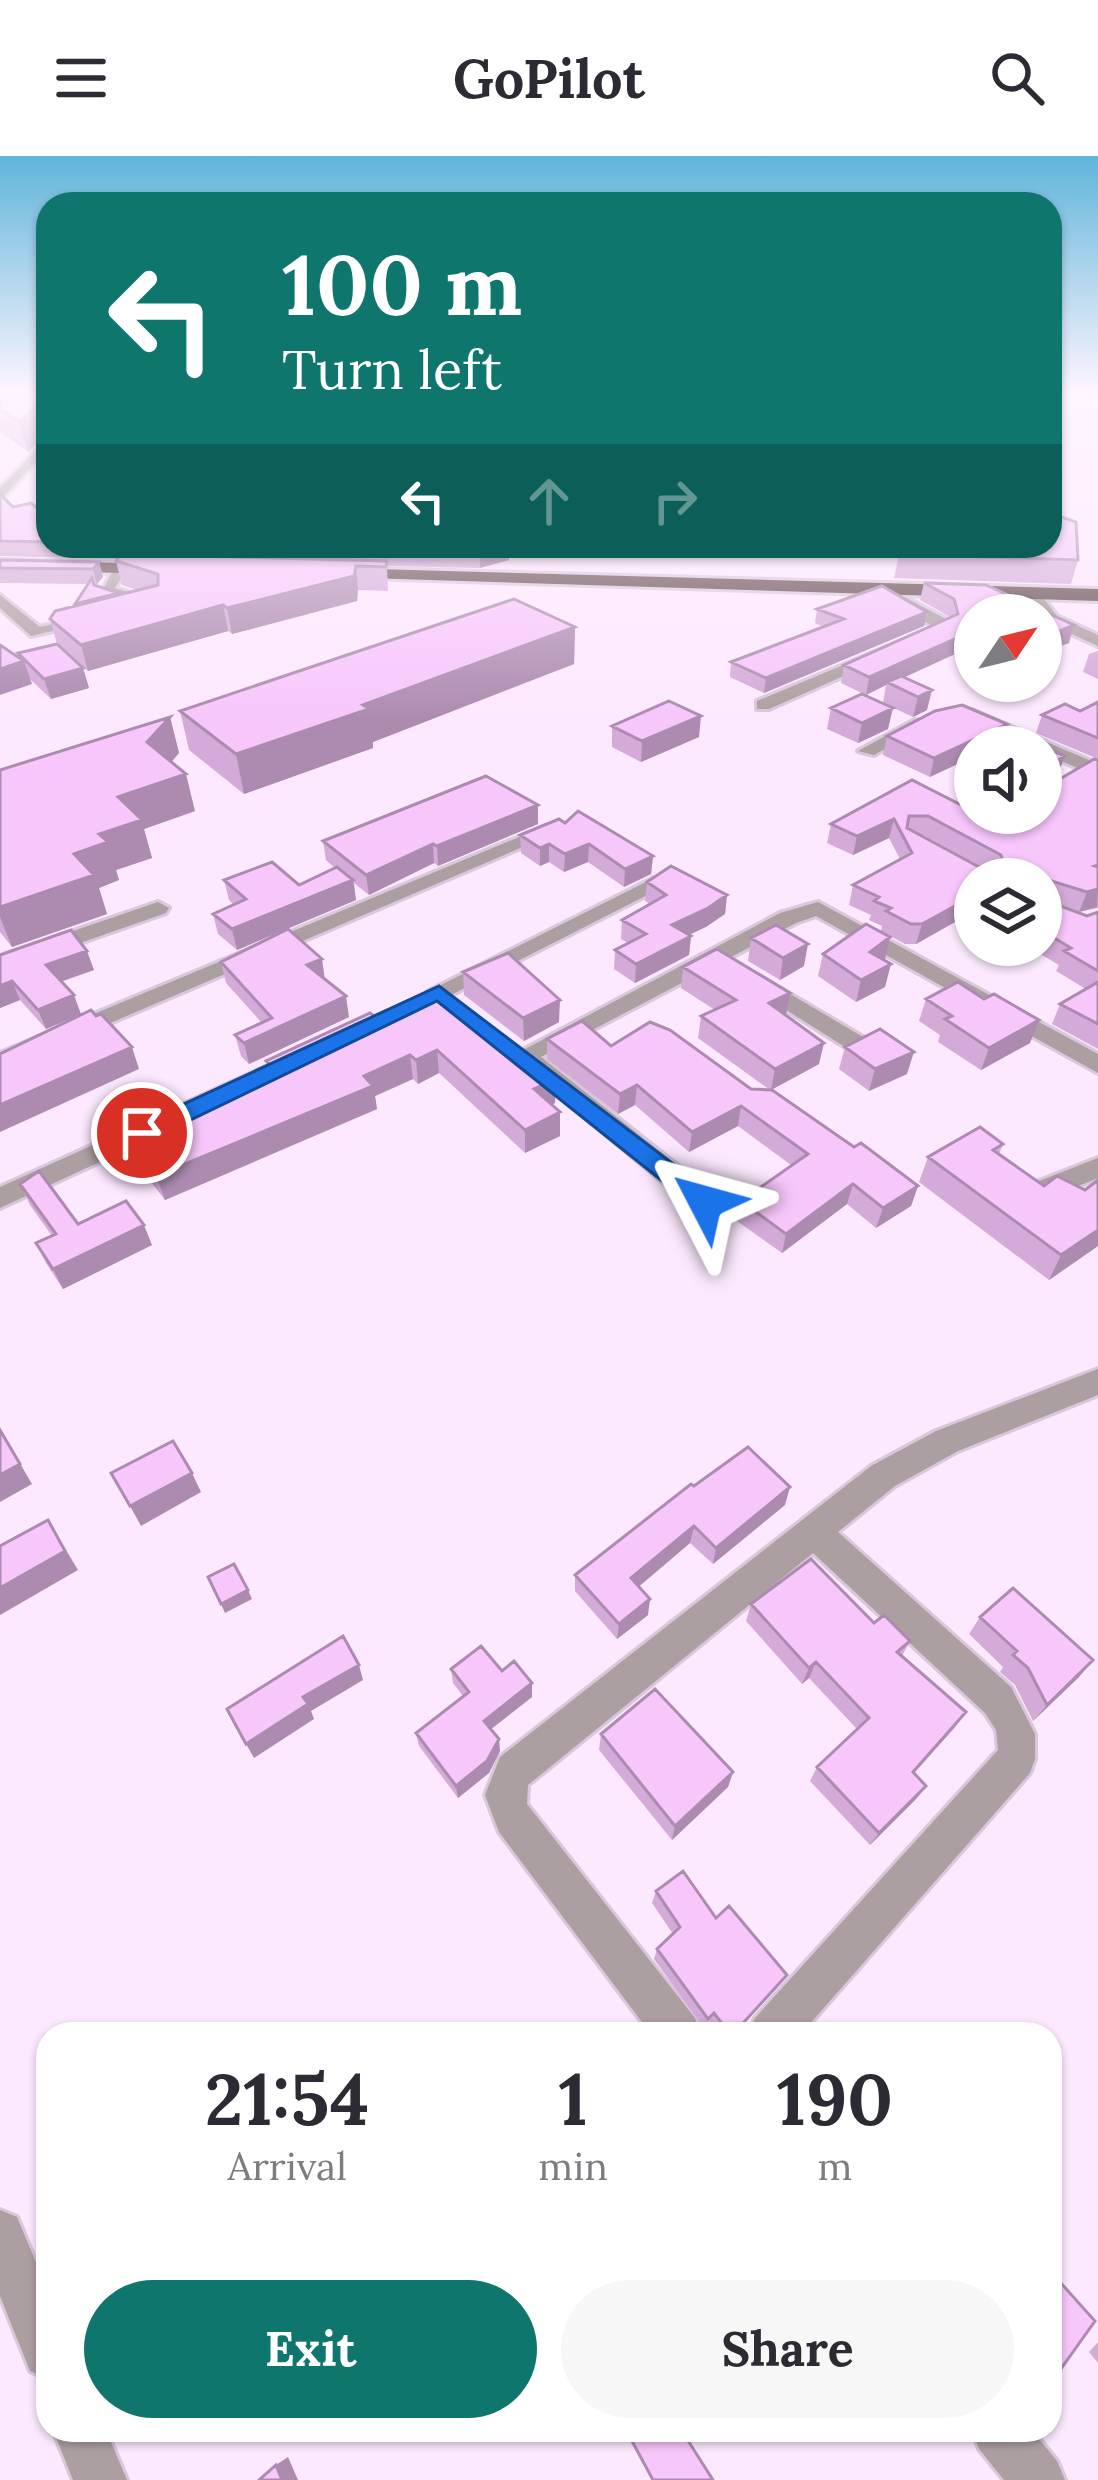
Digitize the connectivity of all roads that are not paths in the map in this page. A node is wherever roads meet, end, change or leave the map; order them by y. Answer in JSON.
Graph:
{"nodes":[{"id":1,"x":0,"y":565,"type":"edge"},
{"id":2,"x":122,"y":568,"type":"junction"},
{"id":3,"x":193,"y":569,"type":"edge"},
{"id":4,"x":312,"y":572,"type":"edge"},
{"id":5,"x":879,"y":589,"type":"junction"},
{"id":6,"x":1033,"y":593,"type":"junction"},
{"id":7,"x":1098,"y":595,"type":"edge"},
{"id":8,"x":0,"y":600,"type":"edge"},
{"id":9,"x":1098,"y":640,"type":"edge"},
{"id":10,"x":817,"y":683,"type":"junction"},
{"id":11,"x":836,"y":692,"type":"dead end"},
{"id":12,"x":763,"y":705,"type":"dead end"},
{"id":13,"x":868,"y":751,"type":"dead end"},
{"id":14,"x":1092,"y":768,"type":"edge"},
{"id":15,"x":1062,"y":780,"type":"edge"},
{"id":16,"x":572,"y":822,"type":"edge"},
{"id":17,"x":654,"y":884,"type":"edge"},
{"id":18,"x":158,"y":908,"type":"dead end"},
{"id":19,"x":716,"y":956,"type":"junction"},
{"id":20,"x":0,"y":964,"type":"edge"},
{"id":21,"x":437,"y":1000,"type":"edge"},
{"id":22,"x":337,"y":1041,"type":"edge"},
{"id":23,"x":854,"y":1042,"type":"edge"},
{"id":24,"x":0,"y":1062,"type":"edge"},
{"id":25,"x":1098,"y":1065,"type":"edge"},
{"id":26,"x":1098,"y":1167,"type":"edge"},
{"id":27,"x":1048,"y":1188,"type":"edge"},
{"id":28,"x":0,"y":1198,"type":"edge"},
{"id":29,"x":705,"y":1202,"type":"dead end"},
{"id":30,"x":1098,"y":1382,"type":"edge"},
{"id":31,"x":812,"y":1530,"type":"junction"},
{"id":32,"x":670,"y":2022,"type":"edge"},
{"id":33,"x":782,"y":2022,"type":"edge"},
{"id":34,"x":0,"y":2234,"type":"edge"},
{"id":35,"x":36,"y":2323,"type":"edge"},
{"id":36,"x":1008,"y":2442,"type":"edge"},
{"id":37,"x":1038,"y":2480,"type":"edge"}],
"edges":[{"from":1,"to":2,"type":"highway"},
{"from":2,"to":3,"type":"highway"},
{"from":2,"to":8,"type":"street"},
{"from":4,"to":5,"type":"highway"},
{"from":5,"to":6,"type":"highway"},
{"from":5,"to":10,"type":"street"},
{"from":6,"to":7,"type":"highway"},
{"from":6,"to":9,"type":"street"},
{"from":10,"to":11,"type":"street"},
{"from":10,"to":12,"type":"street"},
{"from":13,"to":14,"type":"street"},
{"from":14,"to":15,"type":"street"},
{"from":16,"to":24,"type":"street"},
{"from":17,"to":21,"type":"street"},
{"from":18,"to":20,"type":"street"},
{"from":19,"to":23,"type":"street"},
{"from":19,"to":25,"type":"street"},
{"from":19,"to":29,"type":"street"},
{"from":22,"to":28,"type":"street"},
{"from":26,"to":27,"type":"street"},
{"from":30,"to":31,"type":"street"},
{"from":31,"to":32,"type":"street"},
{"from":31,"to":33,"type":"street"},
{"from":34,"to":35,"type":"street"},
{"from":36,"to":37,"type":"street"}]}
